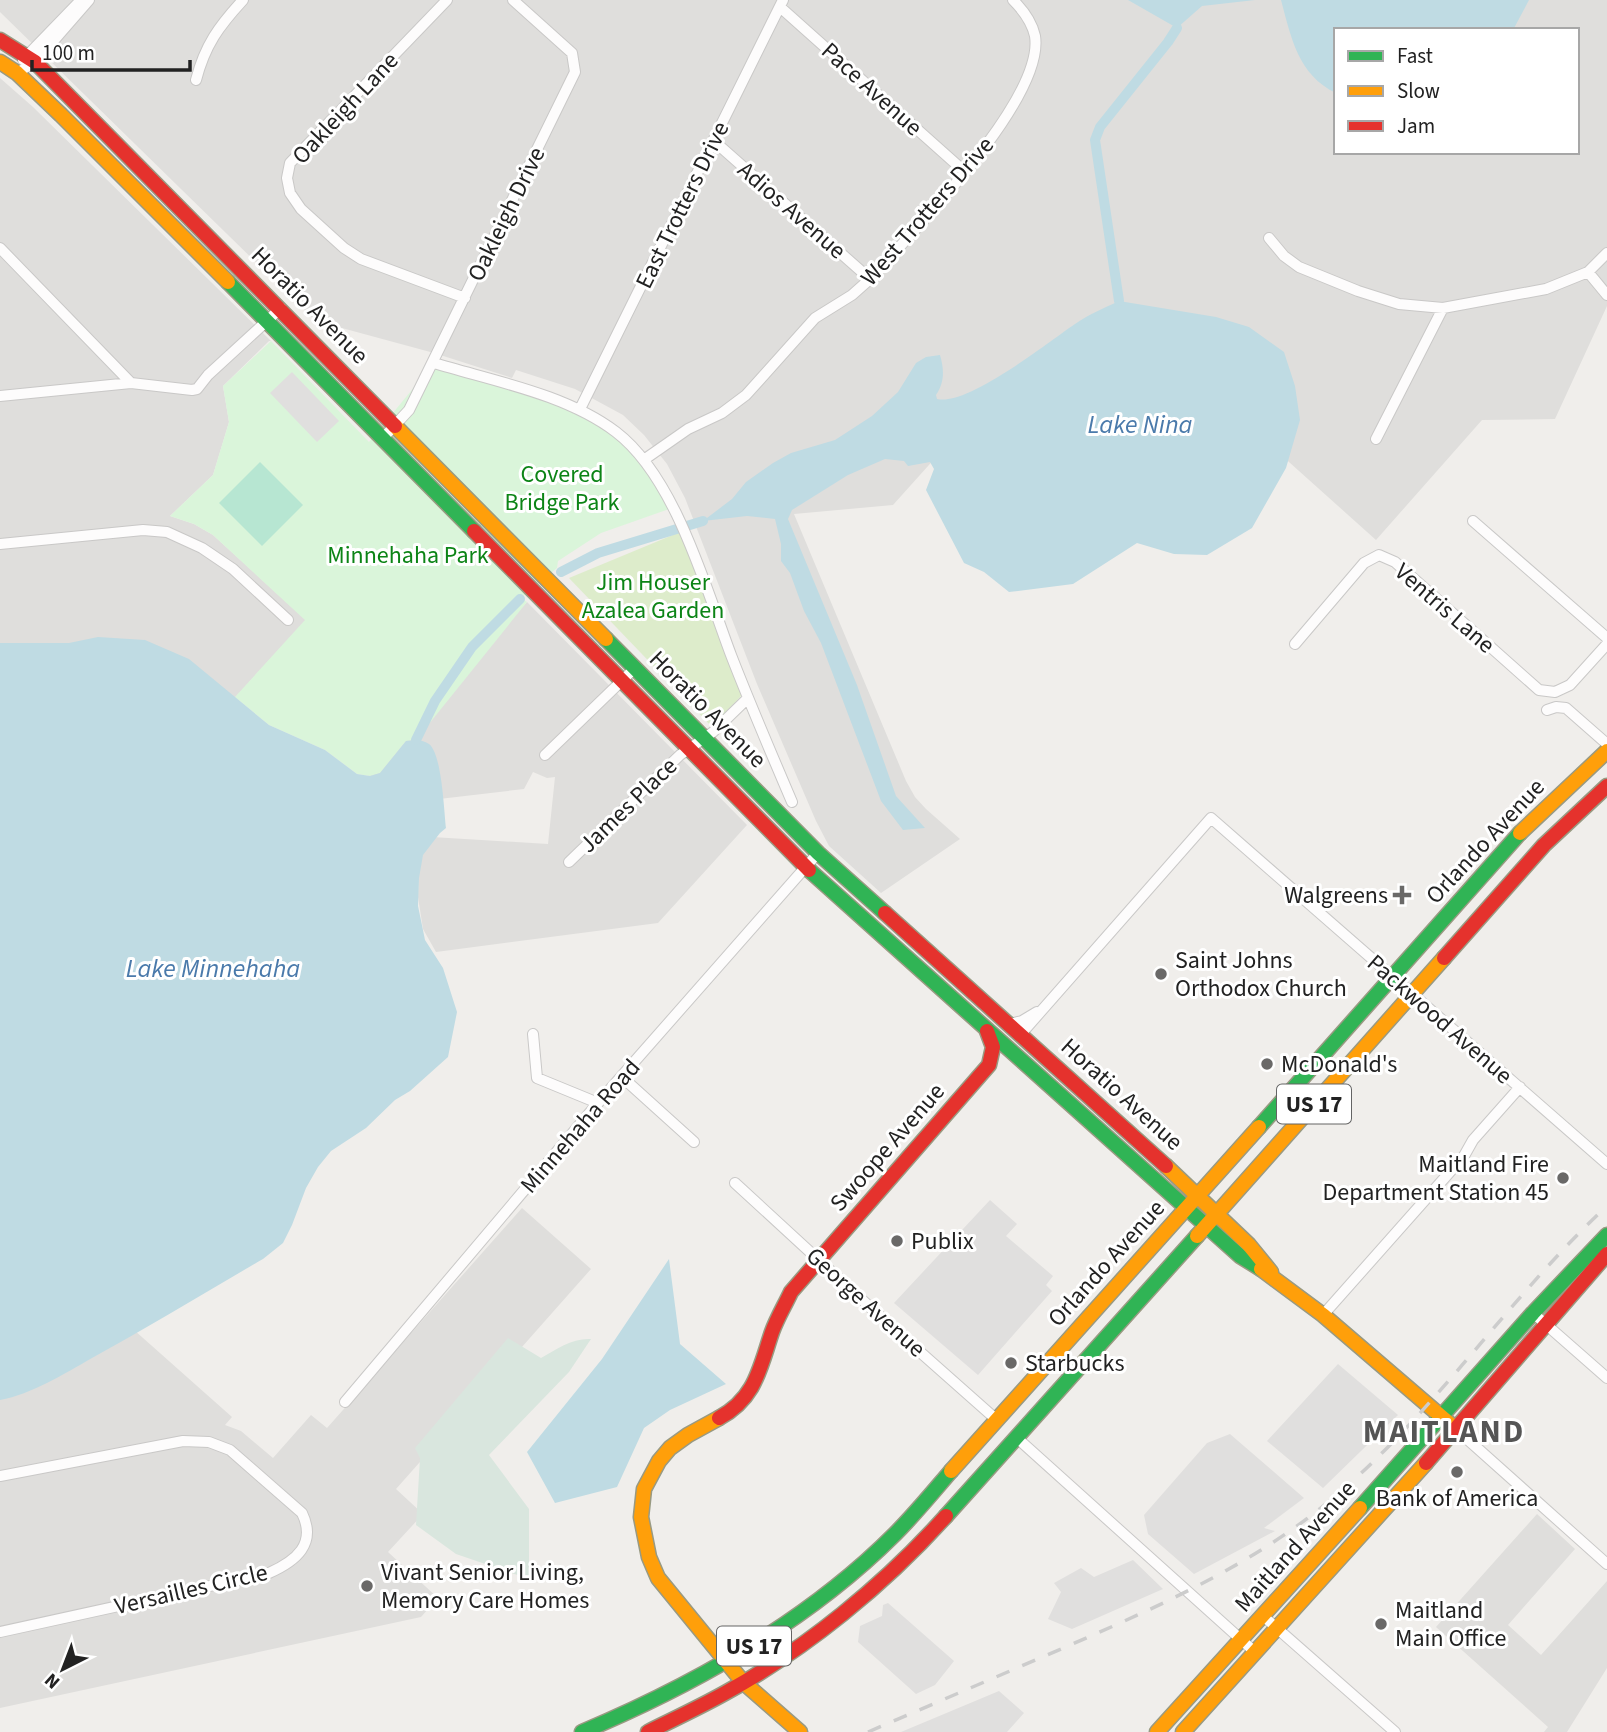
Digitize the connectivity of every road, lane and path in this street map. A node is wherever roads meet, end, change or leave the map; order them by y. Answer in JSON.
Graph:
{"nodes":[{"id":1,"x":81,"y":0,"type":"edge"},
{"id":2,"x":89,"y":0,"type":"edge"},
{"id":3,"x":447,"y":0,"type":"edge"},
{"id":4,"x":513,"y":0,"type":"edge"},
{"id":5,"x":1013,"y":0,"type":"edge"},
{"id":6,"x":238,"y":2,"type":"edge"},
{"id":7,"x":782,"y":3,"type":"edge"},
{"id":8,"x":0,"y":40,"type":"edge"},
{"id":9,"x":31,"y":59,"type":"junction"},
{"id":10,"x":0,"y":62,"type":"edge"},
{"id":11,"x":16,"y":73,"type":"junction"},
{"id":12,"x":196,"y":80,"type":"dead end"},
{"id":13,"x":714,"y":141,"type":"junction"},
{"id":14,"x":965,"y":172,"type":"junction"},
{"id":15,"x":1269,"y":238,"type":"dead end"},
{"id":16,"x":0,"y":248,"type":"edge"},
{"id":17,"x":1607,"y":253,"type":"edge"},
{"id":18,"x":1588,"y":272,"type":"junction"},
{"id":19,"x":870,"y":279,"type":"junction"},
{"id":20,"x":1607,"y":295,"type":"edge"},
{"id":21,"x":465,"y":298,"type":"junction"},
{"id":22,"x":281,"y":307,"type":"junction"},
{"id":23,"x":1443,"y":308,"type":"junction"},
{"id":24,"x":267,"y":321,"type":"junction"},
{"id":25,"x":434,"y":363,"type":"junction"},
{"id":26,"x":131,"y":383,"type":"junction"},
{"id":27,"x":0,"y":396,"type":"edge"},
{"id":28,"x":580,"y":410,"type":"junction"},
{"id":29,"x":396,"y":425,"type":"junction"},
{"id":30,"x":383,"y":438,"type":"junction"},
{"id":31,"x":1376,"y":439,"type":"dead end"},
{"id":32,"x":645,"y":459,"type":"junction"},
{"id":33,"x":1473,"y":521,"type":"dead end"},
{"id":34,"x":0,"y":544,"type":"edge"},
{"id":35,"x":288,"y":620,"type":"dead end"},
{"id":36,"x":1607,"y":638,"type":"edge"},
{"id":37,"x":1295,"y":644,"type":"dead end"},
{"id":38,"x":1607,"y":644,"type":"edge"},
{"id":39,"x":635,"y":668,"type":"junction"},
{"id":40,"x":622,"y":681,"type":"junction"},
{"id":41,"x":748,"y":698,"type":"junction"},
{"id":42,"x":1547,"y":710,"type":"dead end"},
{"id":43,"x":705,"y":739,"type":"junction"},
{"id":44,"x":1607,"y":744,"type":"edge"},
{"id":45,"x":689,"y":749,"type":"junction"},
{"id":46,"x":1607,"y":751,"type":"edge"},
{"id":47,"x":545,"y":755,"type":"dead end"},
{"id":48,"x":1607,"y":786,"type":"edge"},
{"id":49,"x":792,"y":802,"type":"dead end"},
{"id":50,"x":818,"y":853,"type":"junction"},
{"id":51,"x":569,"y":862,"type":"dead end"},
{"id":52,"x":806,"y":867,"type":"junction"},
{"id":53,"x":1393,"y":978,"type":"junction"},
{"id":54,"x":1412,"y":994,"type":"junction"},
{"id":55,"x":987,"y":1029,"type":"junction"},
{"id":56,"x":1016,"y":1029,"type":"junction"},
{"id":57,"x":533,"y":1034,"type":"dead end"},
{"id":58,"x":1023,"y":1061,"type":"junction"},
{"id":59,"x":989,"y":1066,"type":"junction"},
{"id":60,"x":622,"y":1077,"type":"junction"},
{"id":61,"x":1520,"y":1087,"type":"junction"},
{"id":62,"x":597,"y":1103,"type":"junction"},
{"id":63,"x":694,"y":1142,"type":"dead end"},
{"id":64,"x":1607,"y":1164,"type":"edge"},
{"id":65,"x":735,"y":1183,"type":"dead end"},
{"id":66,"x":1198,"y":1195,"type":"junction"},
{"id":67,"x":1186,"y":1208,"type":"junction"},
{"id":68,"x":1216,"y":1214,"type":"junction"},
{"id":69,"x":1206,"y":1226,"type":"junction"},
{"id":70,"x":1607,"y":1235,"type":"edge"},
{"id":71,"x":1607,"y":1254,"type":"edge"},
{"id":72,"x":818,"y":1260,"type":"junction"},
{"id":73,"x":1276,"y":1278,"type":"junction"},
{"id":74,"x":1533,"y":1313,"type":"junction"},
{"id":75,"x":1322,"y":1315,"type":"junction"},
{"id":76,"x":1548,"y":1326,"type":"junction"},
{"id":77,"x":1607,"y":1378,"type":"edge"},
{"id":78,"x":345,"y":1402,"type":"dead end"},
{"id":79,"x":1442,"y":1417,"type":"junction"},
{"id":80,"x":998,"y":1421,"type":"junction"},
{"id":81,"x":1457,"y":1430,"type":"junction"},
{"id":82,"x":1017,"y":1438,"type":"junction"},
{"id":83,"x":0,"y":1476,"type":"edge"},
{"id":84,"x":1370,"y":1496,"type":"junction"},
{"id":85,"x":1385,"y":1510,"type":"junction"},
{"id":86,"x":1607,"y":1564,"type":"edge"},
{"id":87,"x":1262,"y":1615,"type":"junction"},
{"id":88,"x":1278,"y":1629,"type":"junction"},
{"id":89,"x":0,"y":1632,"type":"edge"},
{"id":90,"x":1241,"y":1640,"type":"junction"},
{"id":91,"x":1256,"y":1653,"type":"junction"},
{"id":92,"x":728,"y":1663,"type":"junction"},
{"id":93,"x":743,"y":1682,"type":"junction"},
{"id":94,"x":582,"y":1732,"type":"edge"},
{"id":95,"x":648,"y":1732,"type":"edge"},
{"id":96,"x":800,"y":1732,"type":"edge"},
{"id":97,"x":1157,"y":1732,"type":"edge"},
{"id":98,"x":1184,"y":1732,"type":"edge"},
{"id":99,"x":1395,"y":1732,"type":"edge"}],
"edges":[{"from":1,"to":9,"type":"street"},
{"from":2,"to":9,"type":"street"},
{"from":3,"to":21,"type":"street","name":"Oakleigh Lane"},
{"from":4,"to":21,"type":"street","name":"Oakleigh Drive"},
{"from":5,"to":14,"type":"street","name":"West Trotters Drive"},
{"from":6,"to":12,"type":"street"},
{"from":7,"to":13,"type":"street","name":"East Trotters Drive"},
{"from":7,"to":14,"type":"street","name":"Pace Avenue"},
{"from":8,"to":9,"type":"main road","name":"Horatio Avenue"},
{"from":9,"to":11,"type":"street"},
{"from":9,"to":22,"type":"main road","name":"Horatio Avenue"},
{"from":10,"to":11,"type":"main road","name":"Horatio Avenue"},
{"from":11,"to":24,"type":"main road","name":"Horatio Avenue"},
{"from":13,"to":19,"type":"street","name":"Adios Avenue"},
{"from":13,"to":28,"type":"street","name":"East Trotters Drive"},
{"from":14,"to":19,"type":"street","name":"West Trotters Drive"},
{"from":15,"to":23,"type":"street"},
{"from":16,"to":26,"type":"street"},
{"from":17,"to":18,"type":"street"},
{"from":18,"to":20,"type":"street"},
{"from":18,"to":23,"type":"street"},
{"from":19,"to":32,"type":"street","name":"West Trotters Drive"},
{"from":21,"to":25,"type":"street","name":"Oakleigh Drive"},
{"from":22,"to":24,"type":"street"},
{"from":22,"to":29,"type":"main road","name":"Horatio Avenue"},
{"from":23,"to":31,"type":"street"},
{"from":24,"to":26,"type":"street"},
{"from":24,"to":30,"type":"main road","name":"Horatio Avenue"},
{"from":25,"to":28,"type":"street"},
{"from":25,"to":29,"type":"street","name":"Oakleigh Drive"},
{"from":26,"to":27,"type":"street"},
{"from":28,"to":32,"type":"street"},
{"from":29,"to":30,"type":"street","name":"Oakleigh Drive"},
{"from":29,"to":39,"type":"main road","name":"Horatio Avenue"},
{"from":30,"to":40,"type":"main road","name":"Horatio Avenue"},
{"from":32,"to":41,"type":"street"},
{"from":33,"to":36,"type":"street"},
{"from":34,"to":35,"type":"street"},
{"from":37,"to":38,"type":"street","name":"Ventris Lane"},
{"from":39,"to":40,"type":"street"},
{"from":39,"to":43,"type":"main road","name":"Horatio Avenue"},
{"from":40,"to":45,"type":"main road","name":"Horatio Avenue"},
{"from":40,"to":47,"type":"street"},
{"from":41,"to":43,"type":"street","name":"James Place"},
{"from":41,"to":49,"type":"street"},
{"from":42,"to":44,"type":"street"},
{"from":43,"to":45,"type":"street","name":"James Place"},
{"from":43,"to":50,"type":"main road","name":"Horatio Avenue"},
{"from":45,"to":51,"type":"street","name":"James Place"},
{"from":45,"to":52,"type":"main road","name":"Horatio Avenue"},
{"from":46,"to":53,"type":"main road","name":"Orlando Avenue","number":"US 17"},
{"from":48,"to":54,"type":"main road","name":"Orlando Avenue","number":"US 17"},
{"from":50,"to":52,"type":"street","name":"Minnehaha Road"},
{"from":50,"to":56,"type":"main road","name":"Horatio Avenue"},
{"from":52,"to":55,"type":"main road","name":"Horatio Avenue"},
{"from":52,"to":60,"type":"street","name":"Minnehaha Road"},
{"from":53,"to":54,"type":"street","name":"Packwood Avenue"},
{"from":53,"to":56,"type":"street","name":"Packwood Avenue"},
{"from":53,"to":66,"type":"main road","name":"Orlando Avenue","number":"US 17"},
{"from":54,"to":61,"type":"street","name":"Packwood Avenue"},
{"from":54,"to":68,"type":"main road","name":"Orlando Avenue","number":"US 17"},
{"from":55,"to":56,"type":"main road"},
{"from":55,"to":58,"type":"main road","name":"Horatio Avenue"},
{"from":55,"to":59,"type":"main road"},
{"from":56,"to":66,"type":"main road","name":"Horatio Avenue"},
{"from":57,"to":62,"type":"street"},
{"from":58,"to":59,"type":"main road"},
{"from":58,"to":67,"type":"main road","name":"Horatio Avenue"},
{"from":59,"to":72,"type":"main road","name":"Swoope Avenue"},
{"from":60,"to":62,"type":"street","name":"Minnehaha Road"},
{"from":60,"to":63,"type":"street"},
{"from":61,"to":64,"type":"street","name":"Packwood Avenue"},
{"from":61,"to":75,"type":"street"},
{"from":62,"to":78,"type":"street","name":"Minnehaha Road"},
{"from":65,"to":72,"type":"street","name":"George Avenue"},
{"from":66,"to":67,"type":"main road","name":"Orlando Avenue","number":"US 17"},
{"from":66,"to":68,"type":"main road","name":"Horatio Avenue"},
{"from":67,"to":69,"type":"main road","name":"Horatio Avenue"},
{"from":67,"to":80,"type":"main road","name":"Orlando Avenue","number":"US 17"},
{"from":68,"to":69,"type":"main road","name":"Orlando Avenue","number":"US 17"},
{"from":68,"to":73,"type":"main road","name":"Horatio Avenue"},
{"from":69,"to":73,"type":"main road","name":"Horatio Avenue"},
{"from":69,"to":82,"type":"main road","name":"Orlando Avenue","number":"US 17"},
{"from":70,"to":74,"type":"main road","name":"Maitland Avenue"},
{"from":71,"to":76,"type":"main road","name":"Maitland Avenue"},
{"from":72,"to":80,"type":"street","name":"George Avenue"},
{"from":72,"to":92,"type":"main road","name":"Swoope Avenue"},
{"from":73,"to":75,"type":"main road","name":"Horatio Avenue"},
{"from":74,"to":76,"type":"street"},
{"from":74,"to":79,"type":"main road","name":"Maitland Avenue"},
{"from":75,"to":79,"type":"main road","name":"Horatio Avenue"},
{"from":76,"to":77,"type":"street"},
{"from":76,"to":81,"type":"main road","name":"Maitland Avenue"},
{"from":79,"to":81,"type":"main road","name":"Horatio Avenue"},
{"from":79,"to":84,"type":"main road","name":"Maitland Avenue"},
{"from":80,"to":92,"type":"main road","name":"Orlando Avenue","number":"US 17"},
{"from":81,"to":85,"type":"main road","name":"Maitland Avenue"},
{"from":81,"to":86,"type":"street","name":"Horatio Avenue"},
{"from":82,"to":90,"type":"street"},
{"from":82,"to":93,"type":"main road","name":"Orlando Avenue","number":"US 17"},
{"from":83,"to":89,"type":"street","name":"Versailles Circle"},
{"from":84,"to":85,"type":"street"},
{"from":84,"to":87,"type":"main road","name":"Maitland Avenue"},
{"from":85,"to":88,"type":"main road","name":"Maitland Avenue"},
{"from":87,"to":88,"type":"street"},
{"from":87,"to":90,"type":"main road","name":"Maitland Avenue"},
{"from":88,"to":91,"type":"main road","name":"Maitland Avenue"},
{"from":88,"to":99,"type":"street"},
{"from":90,"to":91,"type":"street"},
{"from":90,"to":97,"type":"main road","name":"Maitland Avenue"},
{"from":91,"to":98,"type":"main road","name":"Maitland Avenue"},
{"from":92,"to":93,"type":"main road","name":"Swoope Avenue"},
{"from":92,"to":94,"type":"main road","name":"Orlando Avenue","number":"US 17"},
{"from":93,"to":95,"type":"main road","name":"Orlando Avenue","number":"US 17"},
{"from":93,"to":96,"type":"main road","name":"Swoope Avenue"}]}
